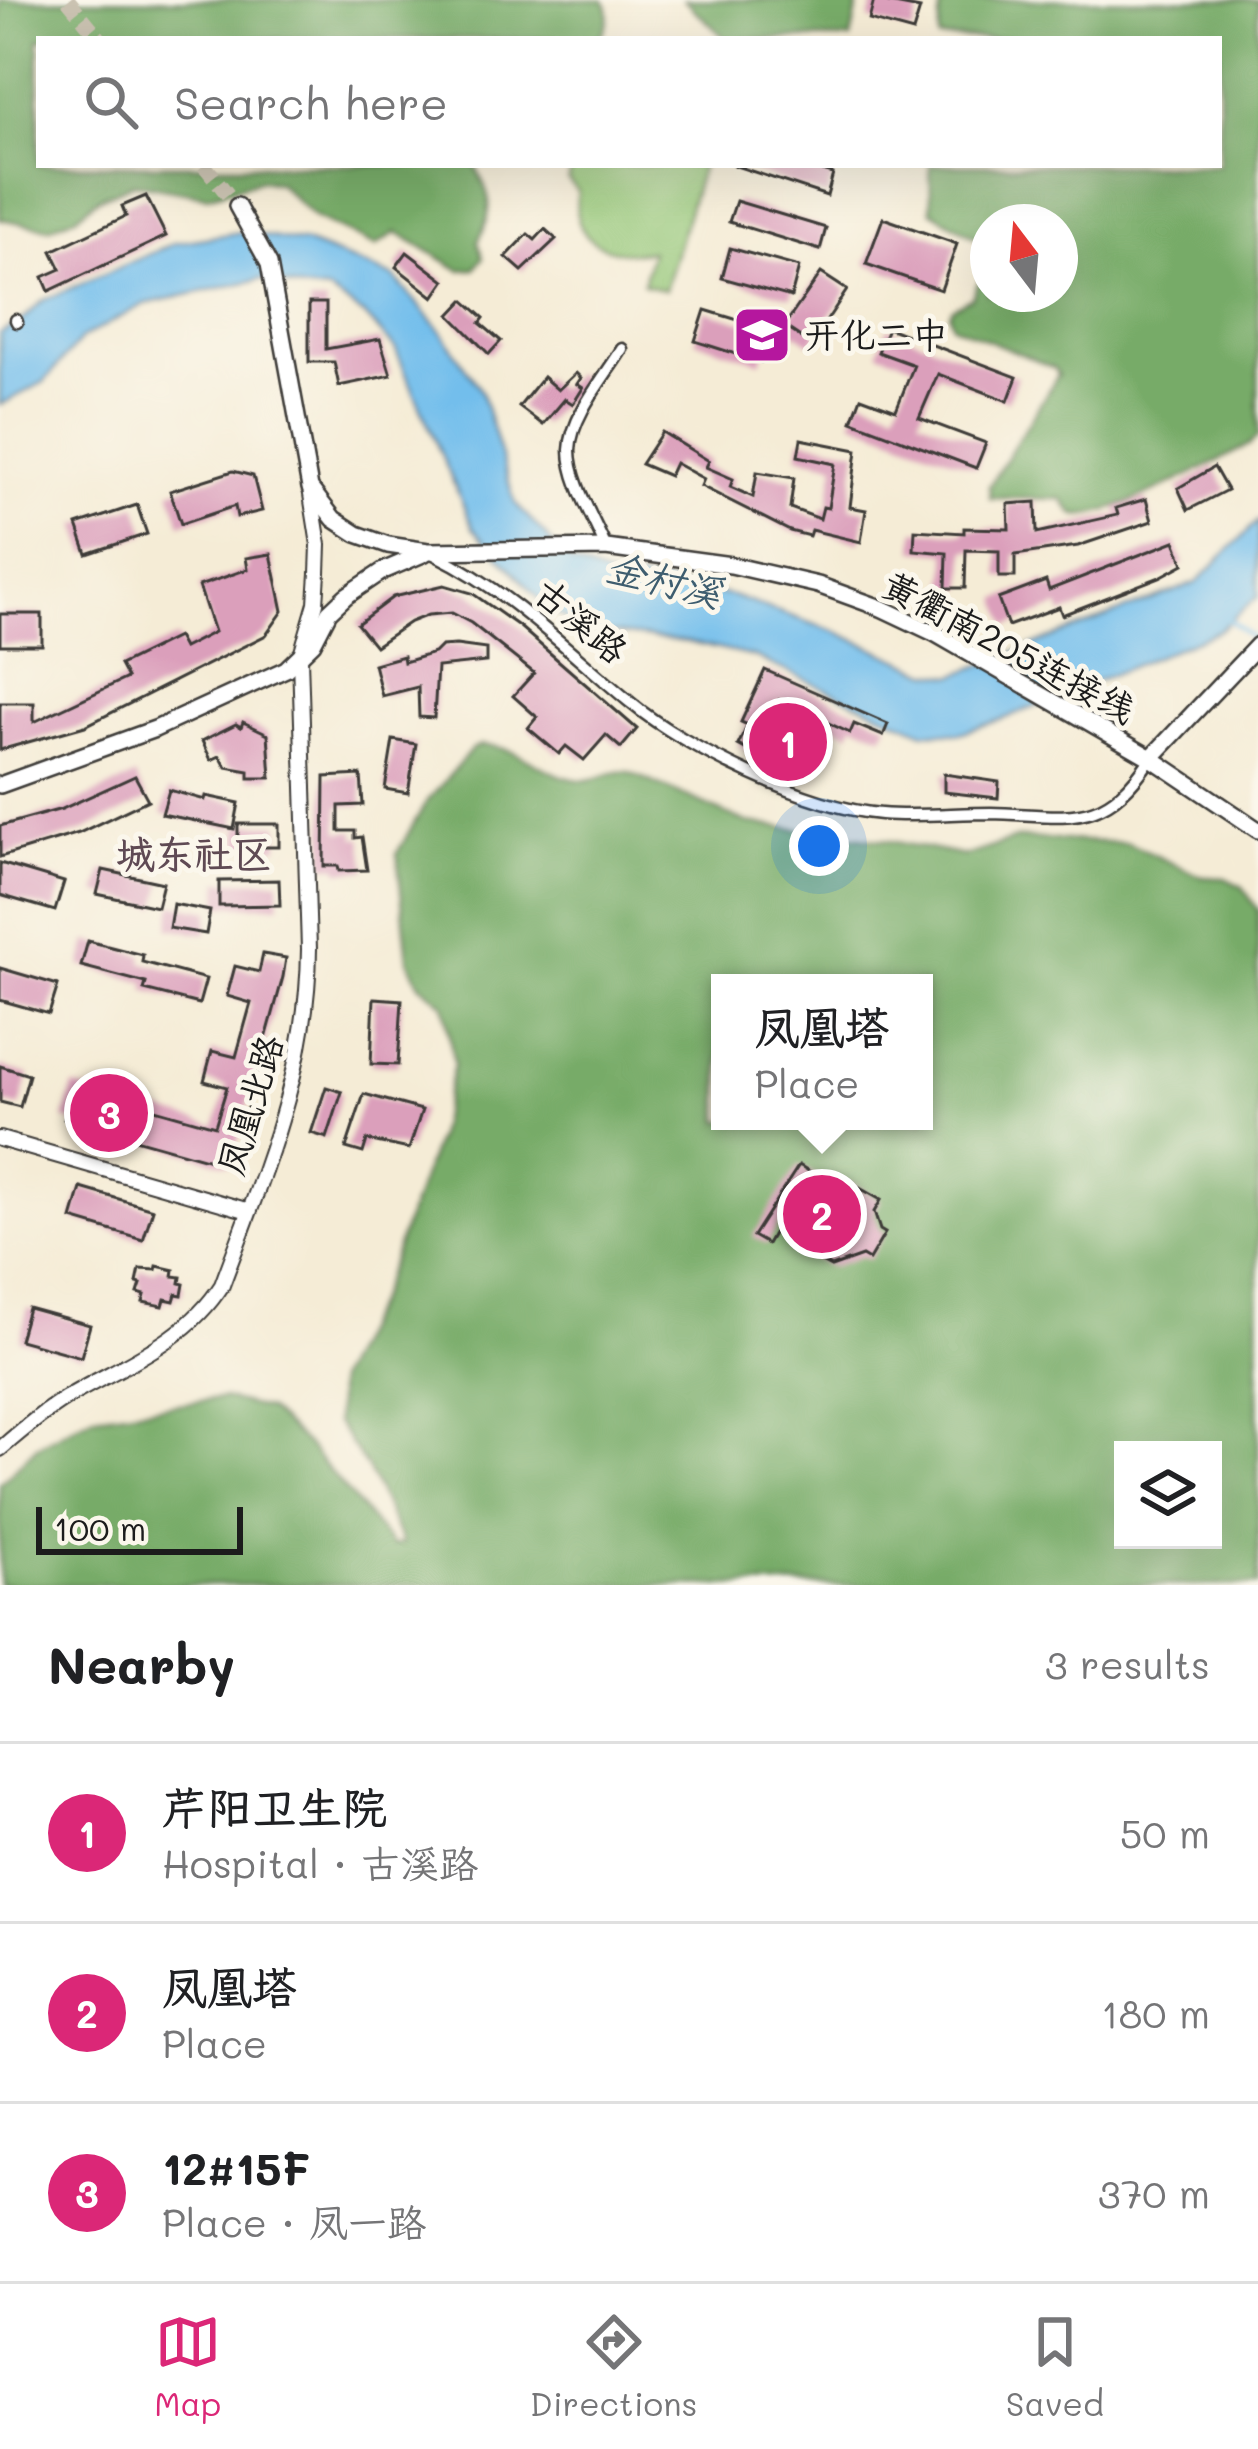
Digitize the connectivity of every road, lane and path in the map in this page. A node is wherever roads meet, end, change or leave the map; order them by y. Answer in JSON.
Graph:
{"nodes":[{"id":1,"x":237,"y":206,"type":"tunnel mouth"},
{"id":2,"x":622,"y":349,"type":"dead end"},
{"id":3,"x":310,"y":488,"type":"junction"},
{"id":4,"x":606,"y":548,"type":"junction"},
{"id":5,"x":428,"y":551,"type":"junction"},
{"id":6,"x":1258,"y":645,"type":"edge"},
{"id":7,"x":300,"y":658,"type":"junction"},
{"id":8,"x":1151,"y":758,"type":"junction"},
{"id":9,"x":0,"y":784,"type":"edge"},
{"id":10,"x":1258,"y":830,"type":"edge"},
{"id":11,"x":0,"y":1139,"type":"edge"},
{"id":12,"x":249,"y":1211,"type":"junction"},
{"id":13,"x":0,"y":1449,"type":"edge"}],
"edges":[{"from":1,"to":3,"type":"main road"},
{"from":2,"to":4,"type":"street"},
{"from":3,"to":5,"type":"main road","name":"黄衢南205连接线"},
{"from":3,"to":7,"type":"street","name":"凤凰北路"},
{"from":4,"to":5,"type":"main road","name":"黄衢南205连接线"},
{"from":4,"to":8,"type":"main road","name":"黄衢南205连接线"},
{"from":5,"to":7,"type":"main road"},
{"from":5,"to":8,"type":"street","name":"古溪路"},
{"from":6,"to":8,"type":"main road"},
{"from":7,"to":9,"type":"main road"},
{"from":7,"to":12,"type":"street","name":"凤凰北路"},
{"from":8,"to":10,"type":"main road","name":"黄衢南205连接线"},
{"from":11,"to":12,"type":"street"},
{"from":12,"to":13,"type":"street","name":"凤凰北路"}]}
